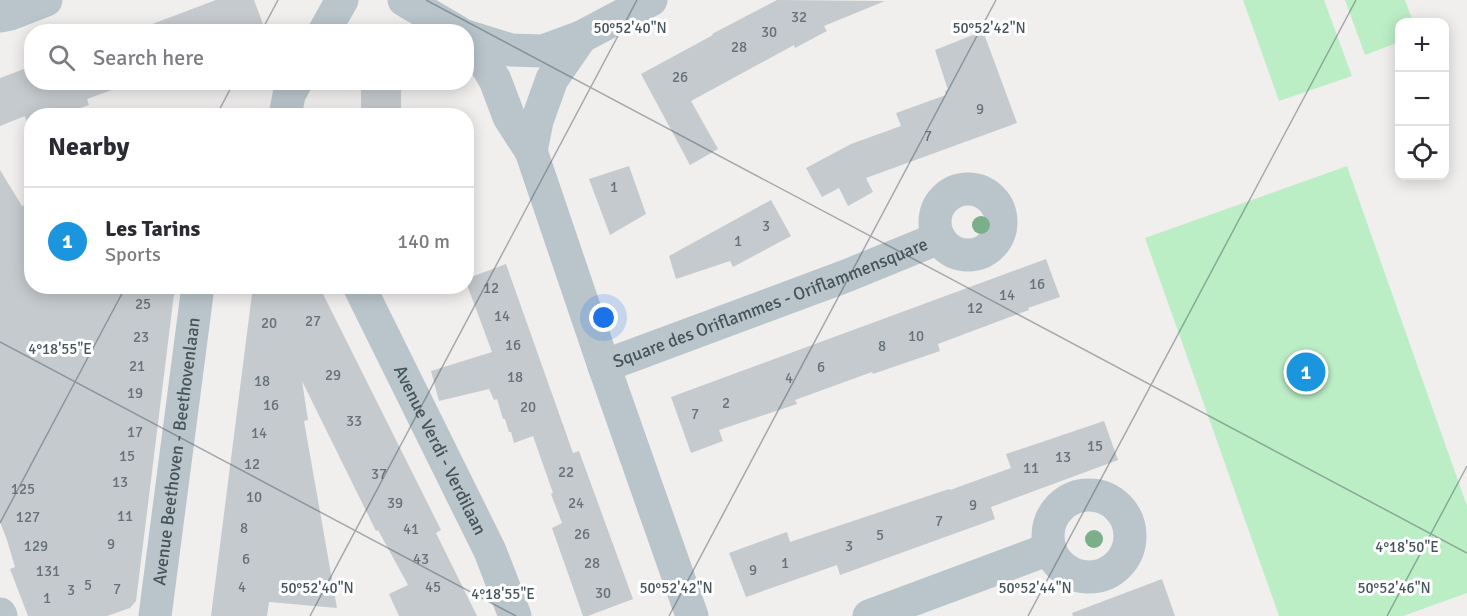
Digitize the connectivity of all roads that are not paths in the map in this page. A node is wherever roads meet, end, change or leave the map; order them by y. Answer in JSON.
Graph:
{"nodes":[{"id":1,"x":46,"y":0,"type":"edge"},
{"id":2,"x":342,"y":0,"type":"edge"},
{"id":3,"x":404,"y":0,"type":"edge"},
{"id":4,"x":651,"y":0,"type":"edge"},
{"id":5,"x":0,"y":16,"type":"edge"},
{"id":6,"x":328,"y":24,"type":"edge"},
{"id":7,"x":446,"y":24,"type":"edge"},
{"id":8,"x":581,"y":37,"type":"junction"},
{"id":9,"x":474,"y":38,"type":"edge"},
{"id":10,"x":474,"y":48,"type":"edge"},
{"id":11,"x":292,"y":90,"type":"edge"},
{"id":12,"x":287,"y":108,"type":"edge"},
{"id":13,"x":531,"y":151,"type":"junction"},
{"id":14,"x":939,"y":238,"type":"dead end"},
{"id":15,"x":197,"y":294,"type":"edge"},
{"id":16,"x":363,"y":294,"type":"edge"},
{"id":17,"x":604,"y":366,"type":"junction"},
{"id":18,"x":1049,"y":549,"type":"dead end"},
{"id":19,"x":155,"y":616,"type":"edge"},
{"id":20,"x":515,"y":616,"type":"edge"},
{"id":21,"x":692,"y":616,"type":"edge"},
{"id":22,"x":869,"y":616,"type":"edge"}],
"edges":[{"from":1,"to":5,"type":"street"},
{"from":2,"to":6,"type":"street"},
{"from":3,"to":7,"type":"street"},
{"from":4,"to":8,"type":"street"},
{"from":8,"to":9,"type":"street"},
{"from":8,"to":13,"type":"street"},
{"from":10,"to":13,"type":"street"},
{"from":11,"to":12,"type":"street"},
{"from":13,"to":17,"type":"street"},
{"from":14,"to":17,"type":"street","name":"Square des Oriflammes - Oriflammensquare"},
{"from":15,"to":19,"type":"street","name":"Avenue Beethoven - Beethovenlaan"},
{"from":16,"to":20,"type":"street","name":"Avenue Verdi - Verdilaan"},
{"from":17,"to":21,"type":"street"},
{"from":18,"to":22,"type":"street"}]}
